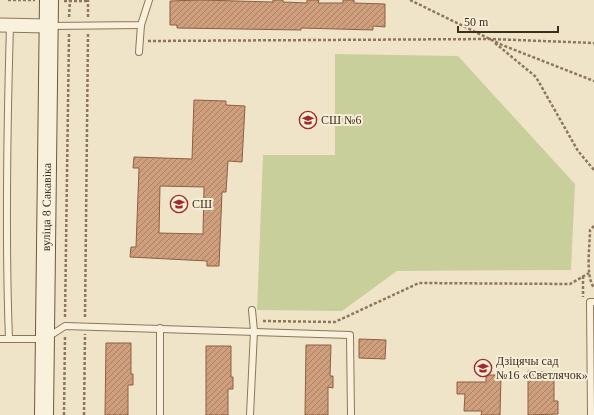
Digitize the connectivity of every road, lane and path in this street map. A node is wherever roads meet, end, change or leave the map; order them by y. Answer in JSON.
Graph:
{"nodes":[{"id":1,"x":49,"y":0,"type":"edge"},
{"id":2,"x":70,"y":0,"type":"edge"},
{"id":3,"x":88,"y":0,"type":"edge"},
{"id":4,"x":149,"y":0,"type":"edge"},
{"id":5,"x":410,"y":0,"type":"edge"},
{"id":6,"x":5,"y":25,"type":"edge"},
{"id":7,"x":141,"y":25,"type":"junction"},
{"id":8,"x":48,"y":26,"type":"junction"},
{"id":9,"x":69,"y":26,"type":"junction"},
{"id":10,"x":88,"y":26,"type":"junction"},
{"id":11,"x":491,"y":39,"type":"junction"},
{"id":12,"x":140,"y":41,"type":"junction"},
{"id":13,"x":594,"y":43,"type":"edge"},
{"id":14,"x":139,"y":52,"type":"dead end"},
{"id":15,"x":594,"y":82,"type":"edge"},
{"id":16,"x":594,"y":170,"type":"edge"},
{"id":17,"x":594,"y":226,"type":"edge"},
{"id":18,"x":589,"y":273,"type":"junction"},
{"id":19,"x":594,"y":288,"type":"edge"},
{"id":20,"x":594,"y":302,"type":"edge"},
{"id":21,"x":252,"y":310,"type":"dead end"},
{"id":22,"x":92,"y":319,"type":"dead end"},
{"id":23,"x":253,"y":321,"type":"junction"},
{"id":24,"x":65,"y":326,"type":"junction"},
{"id":25,"x":85,"y":326,"type":"junction"},
{"id":26,"x":160,"y":328,"type":"junction"},
{"id":27,"x":254,"y":331,"type":"junction"},
{"id":28,"x":0,"y":339,"type":"edge"},
{"id":29,"x":9,"y":339,"type":"junction"},
{"id":30,"x":45,"y":339,"type":"junction"},
{"id":31,"x":44,"y":415,"type":"edge"},
{"id":32,"x":64,"y":415,"type":"edge"},
{"id":33,"x":84,"y":415,"type":"edge"},
{"id":34,"x":160,"y":415,"type":"edge"},
{"id":35,"x":250,"y":415,"type":"edge"},
{"id":36,"x":351,"y":415,"type":"edge"},
{"id":37,"x":591,"y":415,"type":"edge"}],
"edges":[{"from":1,"to":8,"type":"main road","name":"вуліца 8 Сакавіка"},
{"from":2,"to":9,"type":"path"},
{"from":3,"to":10,"type":"path"},
{"from":4,"to":7,"type":"lane"},
{"from":5,"to":11,"type":"path"},
{"from":6,"to":8,"type":"street"},
{"from":6,"to":29,"type":"lane"},
{"from":7,"to":10,"type":"lane"},
{"from":7,"to":12,"type":"lane"},
{"from":8,"to":9,"type":"lane"},
{"from":8,"to":30,"type":"main road","name":"вуліца 8 Сакавіка"},
{"from":9,"to":10,"type":"lane"},
{"from":9,"to":24,"type":"path"},
{"from":10,"to":22,"type":"path"},
{"from":11,"to":12,"type":"path"},
{"from":11,"to":13,"type":"path"},
{"from":11,"to":15,"type":"path"},
{"from":11,"to":16,"type":"path"},
{"from":12,"to":14,"type":"lane"},
{"from":17,"to":18,"type":"path"},
{"from":18,"to":19,"type":"path"},
{"from":18,"to":23,"type":"path"},
{"from":20,"to":37,"type":"lane"},
{"from":21,"to":23,"type":"lane"},
{"from":23,"to":27,"type":"lane"},
{"from":24,"to":25,"type":"lane"},
{"from":24,"to":30,"type":"lane"},
{"from":24,"to":32,"type":"path"},
{"from":25,"to":26,"type":"lane"},
{"from":25,"to":33,"type":"path"},
{"from":26,"to":27,"type":"lane"},
{"from":26,"to":34,"type":"lane"},
{"from":27,"to":35,"type":"lane"},
{"from":27,"to":36,"type":"lane"},
{"from":28,"to":29,"type":"lane"},
{"from":29,"to":30,"type":"lane"},
{"from":30,"to":31,"type":"main road","name":"вуліца 8 Сакавіка"}]}
